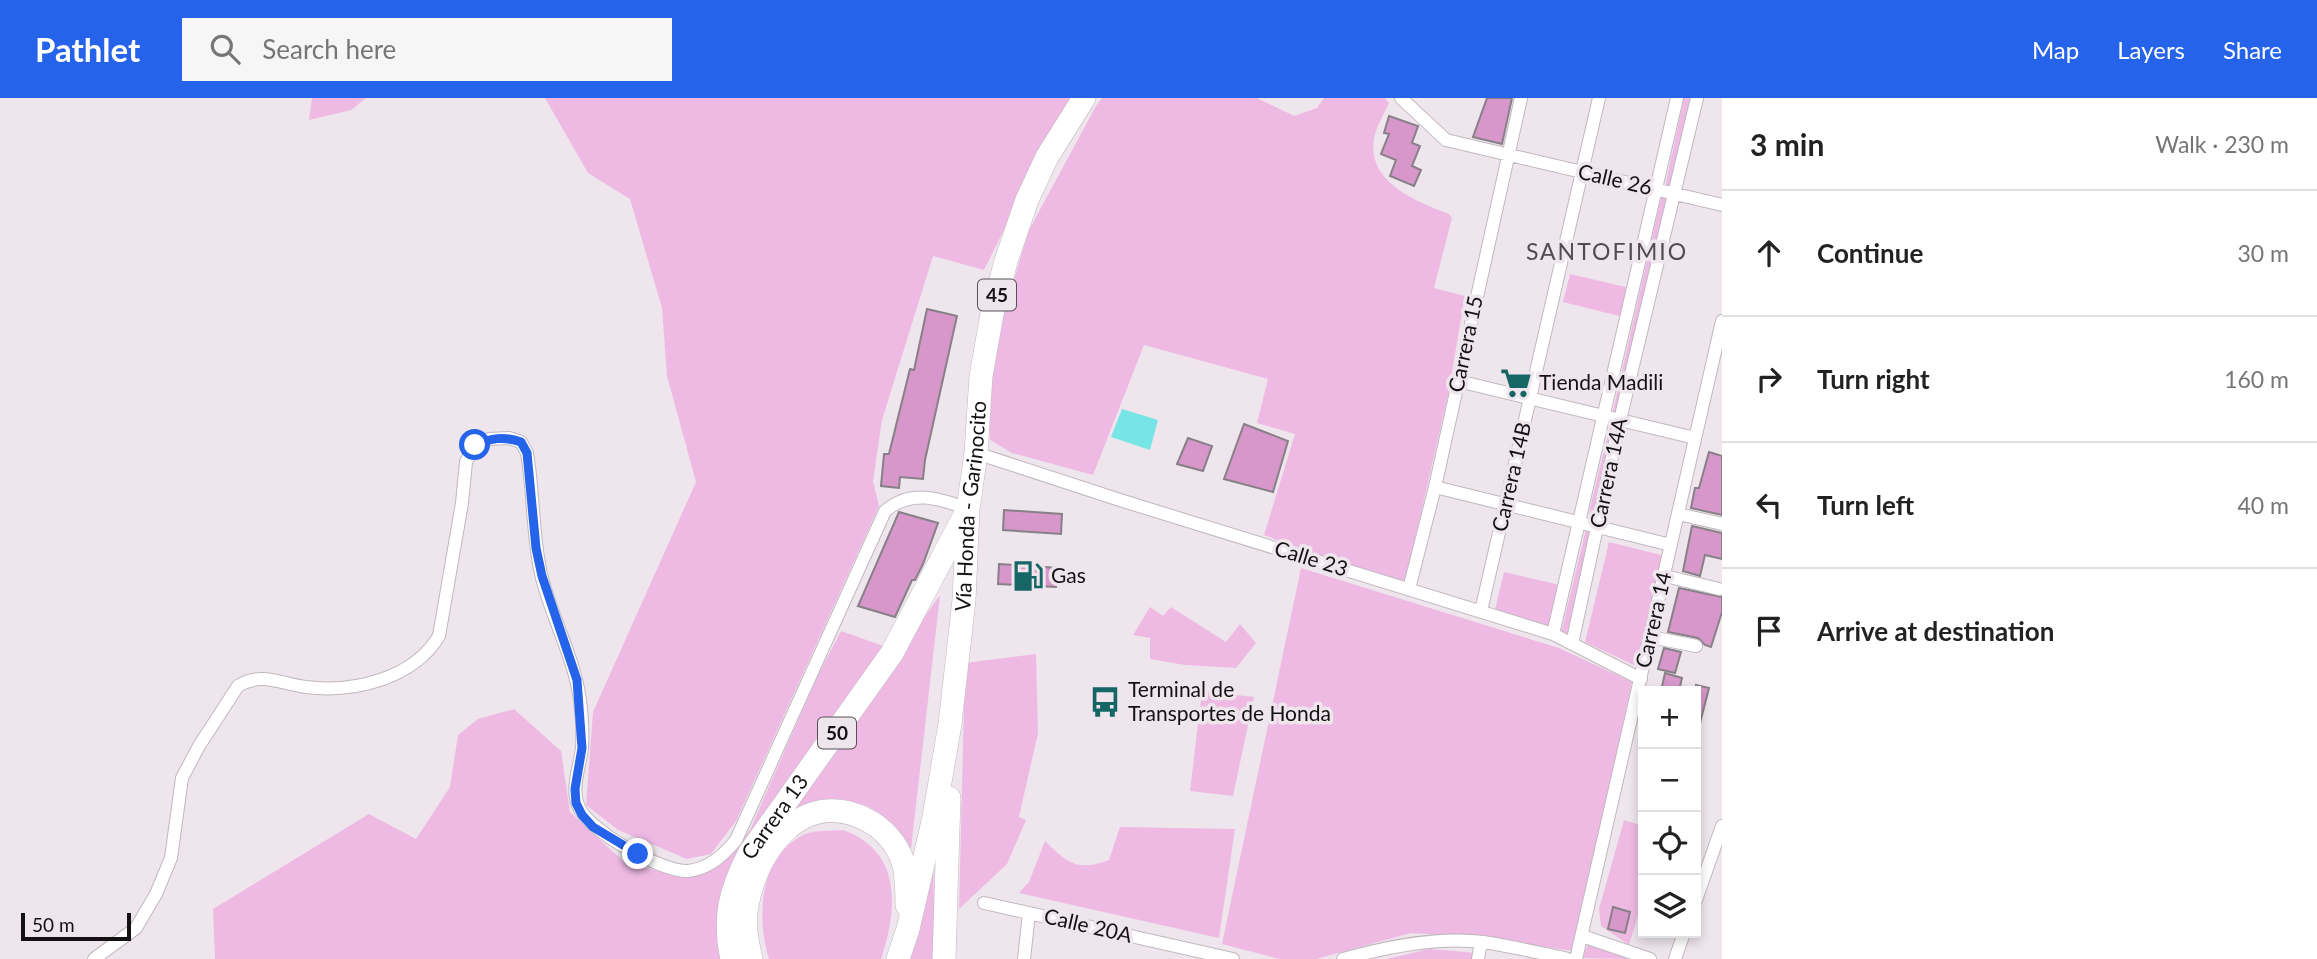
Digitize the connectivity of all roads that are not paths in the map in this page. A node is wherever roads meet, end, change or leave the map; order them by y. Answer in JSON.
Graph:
{"nodes":[{"id":1,"x":1084,"y":98,"type":"edge"},
{"id":2,"x":1401,"y":98,"type":"edge"},
{"id":3,"x":1521,"y":98,"type":"edge"},
{"id":4,"x":1600,"y":98,"type":"edge"},
{"id":5,"x":1677,"y":98,"type":"edge"},
{"id":6,"x":1697,"y":98,"type":"edge"},
{"id":7,"x":1508,"y":153,"type":"junction"},
{"id":8,"x":1583,"y":173,"type":"junction"},
{"id":9,"x":1656,"y":190,"type":"junction"},
{"id":10,"x":1673,"y":194,"type":"junction"},
{"id":11,"x":1722,"y":205,"type":"edge"},
{"id":12,"x":1722,"y":321,"type":"edge"},
{"id":13,"x":1458,"y":381,"type":"junction"},
{"id":14,"x":1529,"y":398,"type":"junction"},
{"id":15,"x":1604,"y":416,"type":"junction"},
{"id":16,"x":1620,"y":419,"type":"junction"},
{"id":17,"x":1695,"y":438,"type":"junction"},
{"id":18,"x":976,"y":453,"type":"junction"},
{"id":19,"x":1435,"y":487,"type":"junction"},
{"id":20,"x":1505,"y":505,"type":"junction"},
{"id":21,"x":968,"y":509,"type":"junction"},
{"id":22,"x":1678,"y":514,"type":"junction"},
{"id":23,"x":1577,"y":523,"type":"junction"},
{"id":24,"x":1722,"y":524,"type":"edge"},
{"id":25,"x":1596,"y":528,"type":"junction"},
{"id":26,"x":1671,"y":545,"type":"junction"},
{"id":27,"x":1665,"y":576,"type":"junction"},
{"id":28,"x":1409,"y":589,"type":"junction"},
{"id":29,"x":1720,"y":589,"type":"dead end"},
{"id":30,"x":1481,"y":611,"type":"junction"},
{"id":31,"x":1553,"y":634,"type":"junction"},
{"id":32,"x":1651,"y":637,"type":"junction"},
{"id":33,"x":1572,"y":644,"type":"junction"},
{"id":34,"x":1696,"y":646,"type":"dead end"},
{"id":35,"x":1641,"y":679,"type":"junction"},
{"id":36,"x":1641,"y":686,"type":"edge"},
{"id":37,"x":1638,"y":702,"type":"edge"},
{"id":38,"x":950,"y":724,"type":"junction"},
{"id":39,"x":1722,"y":826,"type":"edge"},
{"id":40,"x":1701,"y":886,"type":"edge"},
{"id":41,"x":984,"y":903,"type":"dead end"},
{"id":42,"x":1029,"y":913,"type":"junction"},
{"id":43,"x":908,"y":929,"type":"junction"},
{"id":44,"x":1583,"y":936,"type":"junction"},
{"id":45,"x":1682,"y":938,"type":"edge"},
{"id":46,"x":1481,"y":942,"type":"junction"},
{"id":47,"x":1208,"y":956,"type":"edge"},
{"id":48,"x":94,"y":959,"type":"edge"},
{"id":49,"x":732,"y":959,"type":"edge"},
{"id":50,"x":751,"y":959,"type":"edge"},
{"id":51,"x":898,"y":959,"type":"edge"},
{"id":52,"x":944,"y":959,"type":"edge"},
{"id":53,"x":1024,"y":959,"type":"edge"},
{"id":54,"x":1233,"y":959,"type":"edge"},
{"id":55,"x":1343,"y":959,"type":"edge"},
{"id":56,"x":1478,"y":959,"type":"edge"},
{"id":57,"x":1568,"y":959,"type":"edge"},
{"id":58,"x":1576,"y":959,"type":"edge"},
{"id":59,"x":1650,"y":959,"type":"edge"},
{"id":60,"x":1675,"y":959,"type":"edge"}],
"edges":[{"from":1,"to":18,"type":"highway","name":"Vía Honda - Garinocito","number":"45"},
{"from":2,"to":7,"type":"street","name":"Calle 26"},
{"from":3,"to":7,"type":"street","name":"Carrera 15"},
{"from":4,"to":8,"type":"street","name":"Carrera 14B"},
{"from":5,"to":9,"type":"street","name":"Carrera 14A"},
{"from":6,"to":10,"type":"street","name":"Carrera 14A"},
{"from":7,"to":8,"type":"street","name":"Calle 26"},
{"from":7,"to":13,"type":"street","name":"Carrera 15"},
{"from":8,"to":9,"type":"street","name":"Calle 26"},
{"from":8,"to":14,"type":"street","name":"Carrera 14B"},
{"from":9,"to":10,"type":"street","name":"Calle 26"},
{"from":9,"to":15,"type":"street","name":"Carrera 14A"},
{"from":10,"to":11,"type":"street","name":"Calle 26"},
{"from":10,"to":16,"type":"street","name":"Carrera 14A"},
{"from":12,"to":17,"type":"street","name":"Carrera 14"},
{"from":13,"to":14,"type":"street"},
{"from":13,"to":19,"type":"street","name":"Carrera 15"},
{"from":14,"to":15,"type":"street"},
{"from":14,"to":20,"type":"street","name":"Carrera 14B"},
{"from":15,"to":16,"type":"street"},
{"from":15,"to":23,"type":"street","name":"Carrera 14A"},
{"from":16,"to":17,"type":"street"},
{"from":16,"to":25,"type":"street","name":"Carrera 14A"},
{"from":17,"to":22,"type":"street","name":"Carrera 14"},
{"from":18,"to":21,"type":"highway","name":"Vía Honda - Garinocito","number":"45"},
{"from":18,"to":28,"type":"street","name":"Calle 23"},
{"from":19,"to":20,"type":"street"},
{"from":19,"to":28,"type":"street","name":"Carrera 15"},
{"from":20,"to":23,"type":"street"},
{"from":20,"to":30,"type":"street","name":"Carrera 14B"},
{"from":21,"to":38,"type":"highway","name":"Vía Honda - Garinocito","number":"45"},
{"from":21,"to":48,"type":"street"},
{"from":21,"to":49,"type":"highway","name":"Carrera 13","number":"50"},
{"from":22,"to":24,"type":"street"},
{"from":22,"to":26,"type":"street","name":"Carrera 14"},
{"from":23,"to":25,"type":"street"},
{"from":23,"to":31,"type":"street","name":"Carrera 14A"},
{"from":25,"to":26,"type":"street"},
{"from":25,"to":33,"type":"street","name":"Carrera 14A"},
{"from":26,"to":27,"type":"street","name":"Carrera 14"},
{"from":27,"to":29,"type":"street"},
{"from":27,"to":32,"type":"street","name":"Carrera 14"},
{"from":28,"to":30,"type":"street","name":"Calle 23"},
{"from":30,"to":31,"type":"street","name":"Calle 23"},
{"from":31,"to":33,"type":"street","name":"Calle 23"},
{"from":32,"to":34,"type":"street"},
{"from":32,"to":35,"type":"street","name":"Carrera 14"},
{"from":33,"to":35,"type":"street","name":"Calle 23"},
{"from":35,"to":36,"type":"street","name":"Carrera 14"},
{"from":37,"to":44,"type":"street","name":"Carrera 14"},
{"from":38,"to":43,"type":"highway","name":"Vía Honda - Garinocito","number":"45"},
{"from":38,"to":52,"type":"highway"},
{"from":39,"to":40,"type":"street"},
{"from":41,"to":42,"type":"street","name":"Calle 20A"},
{"from":42,"to":47,"type":"street","name":"Calle 20A"},
{"from":42,"to":53,"type":"street"},
{"from":43,"to":50,"type":"highway","name":"Carrera 13"},
{"from":43,"to":51,"type":"highway"},
{"from":44,"to":58,"type":"street","name":"Carrera 14"},
{"from":44,"to":59,"type":"street"},
{"from":45,"to":60,"type":"street"},
{"from":46,"to":55,"type":"street"},
{"from":46,"to":56,"type":"street"},
{"from":46,"to":57,"type":"street"},
{"from":47,"to":54,"type":"street","name":"Calle 20A"}]}
